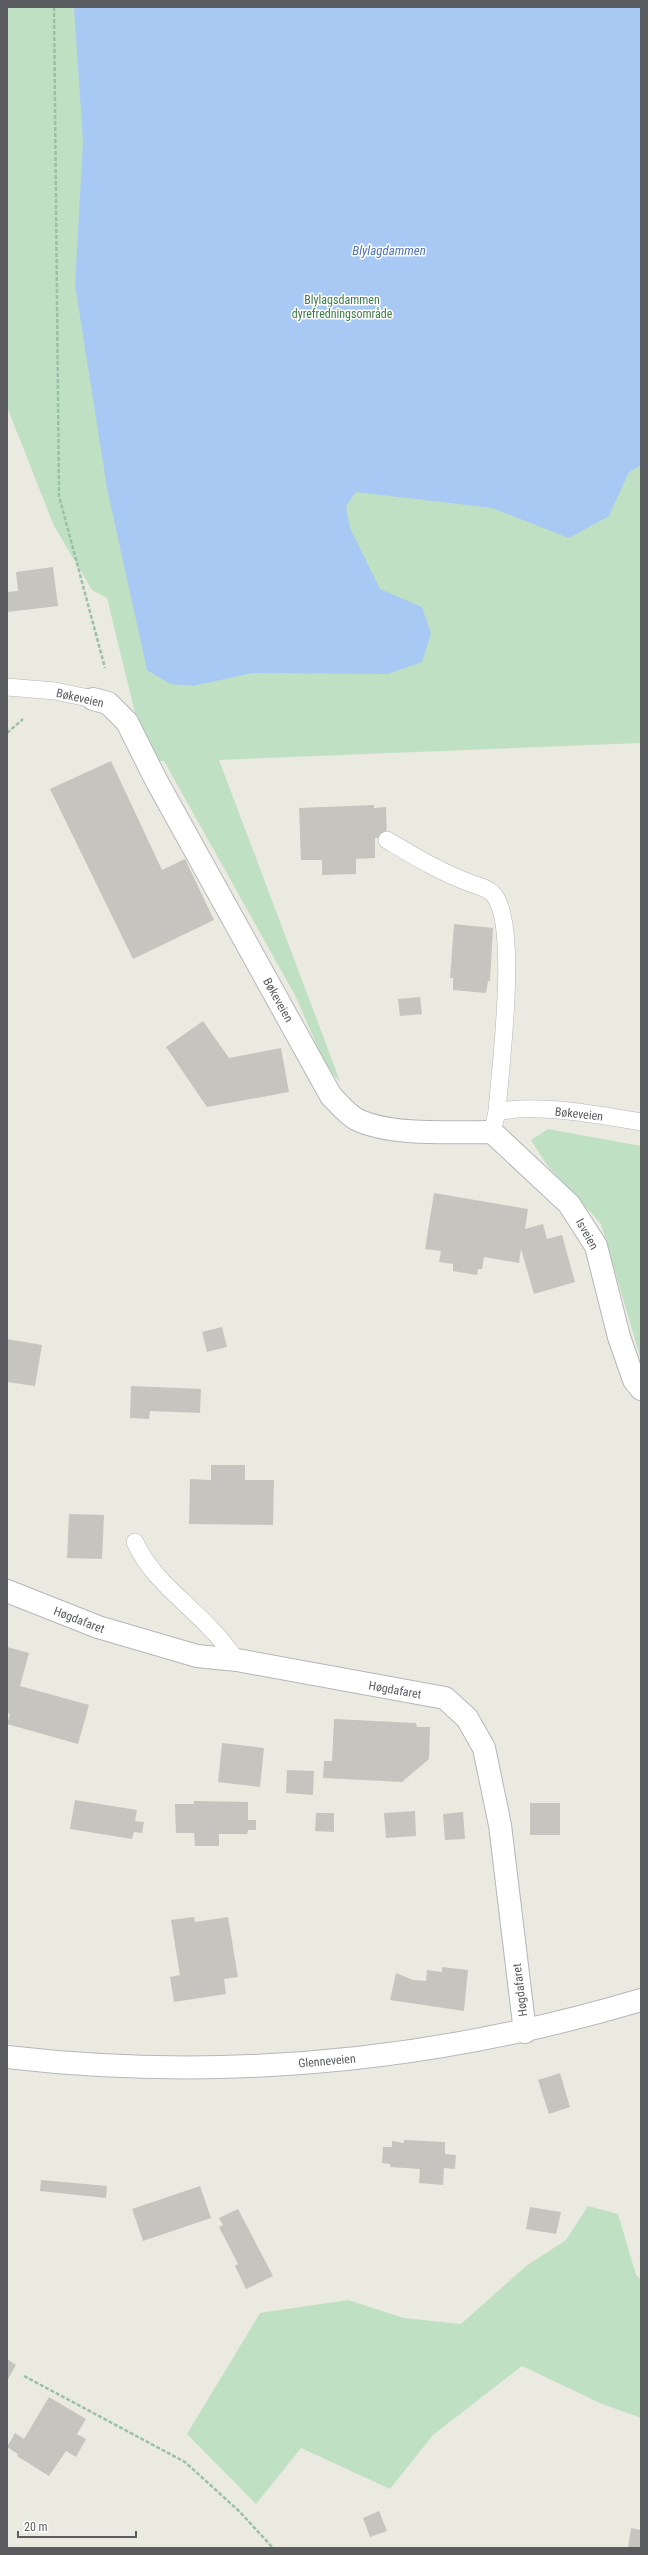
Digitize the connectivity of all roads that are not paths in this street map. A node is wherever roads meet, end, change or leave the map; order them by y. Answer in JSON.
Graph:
{"nodes":[{"id":1,"x":7,"y":687,"type":"edge"},
{"id":2,"x":101,"y":701,"type":"joint"},
{"id":3,"x":387,"y":840,"type":"dead end"},
{"id":4,"x":494,"y":1122,"type":"junction"},
{"id":5,"x":641,"y":1122,"type":"edge"},
{"id":6,"x":641,"y":1389,"type":"edge"},
{"id":7,"x":135,"y":1542,"type":"dead end"},
{"id":8,"x":7,"y":1591,"type":"edge"},
{"id":9,"x":237,"y":1660,"type":"junction"},
{"id":10,"x":641,"y":2000,"type":"edge"},
{"id":11,"x":525,"y":2032,"type":"junction"},
{"id":12,"x":7,"y":2057,"type":"edge"}],
"edges":[{"from":1,"to":2,"type":"lane","name":"Bøkeveien"},
{"from":2,"to":4,"type":"street","name":"Bøkeveien"},
{"from":3,"to":4,"type":"lane"},
{"from":4,"to":5,"type":"lane","name":"Bøkeveien"},
{"from":4,"to":6,"type":"street","name":"Isveien"},
{"from":7,"to":9,"type":"lane"},
{"from":8,"to":9,"type":"street","name":"Høgdafaret"},
{"from":9,"to":11,"type":"street","name":"Høgdafaret"},
{"from":10,"to":11,"type":"street","name":"Glenneveien"},
{"from":11,"to":12,"type":"street","name":"Glenneveien"}]}
